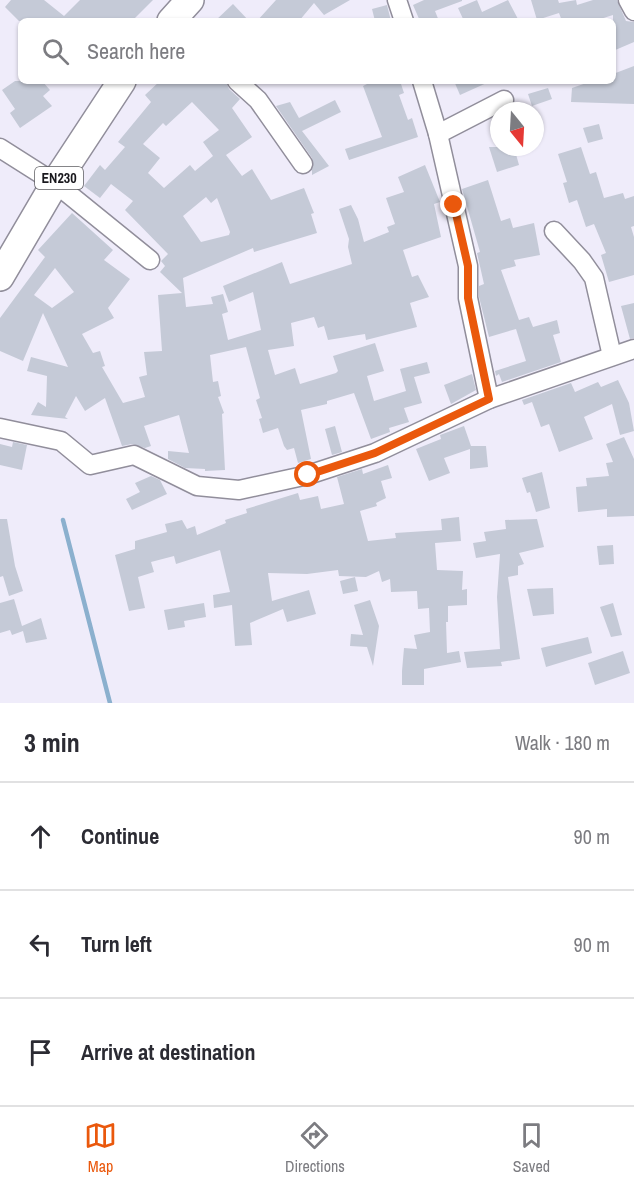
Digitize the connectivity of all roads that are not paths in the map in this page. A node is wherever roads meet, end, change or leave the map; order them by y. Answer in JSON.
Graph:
{"nodes":[{"id":1,"x":190,"y":0,"type":"edge"},
{"id":2,"x":397,"y":0,"type":"edge"},
{"id":3,"x":628,"y":0,"type":"edge"},
{"id":4,"x":634,"y":11,"type":"edge"},
{"id":5,"x":174,"y":18,"type":"edge"},
{"id":6,"x":403,"y":18,"type":"edge"},
{"id":7,"x":120,"y":84,"type":"edge"},
{"id":8,"x":240,"y":84,"type":"edge"},
{"id":9,"x":423,"y":84,"type":"edge"},
{"id":10,"x":504,"y":100,"type":"dead end"},
{"id":11,"x":438,"y":134,"type":"junction"},
{"id":12,"x":0,"y":148,"type":"edge"},
{"id":13,"x":303,"y":164,"type":"dead end"},
{"id":14,"x":56,"y":183,"type":"junction"},
{"id":15,"x":554,"y":231,"type":"dead end"},
{"id":16,"x":150,"y":260,"type":"dead end"},
{"id":17,"x":0,"y":277,"type":"edge"},
{"id":18,"x":634,"y":349,"type":"edge"},
{"id":19,"x":612,"y":356,"type":"junction"},
{"id":20,"x":489,"y":399,"type":"junction"},
{"id":21,"x":0,"y":428,"type":"edge"}],
"edges":[{"from":1,"to":5,"type":"main road"},
{"from":2,"to":6,"type":"street"},
{"from":3,"to":4,"type":"street"},
{"from":7,"to":14,"type":"main road","number":"EN230"},
{"from":8,"to":13,"type":"street"},
{"from":9,"to":11,"type":"street"},
{"from":10,"to":11,"type":"street"},
{"from":11,"to":20,"type":"street"},
{"from":12,"to":14,"type":"street"},
{"from":14,"to":16,"type":"street"},
{"from":14,"to":17,"type":"main road","number":"EN230"},
{"from":15,"to":19,"type":"street"},
{"from":18,"to":19,"type":"street"},
{"from":19,"to":20,"type":"street"},
{"from":20,"to":21,"type":"street"}]}
